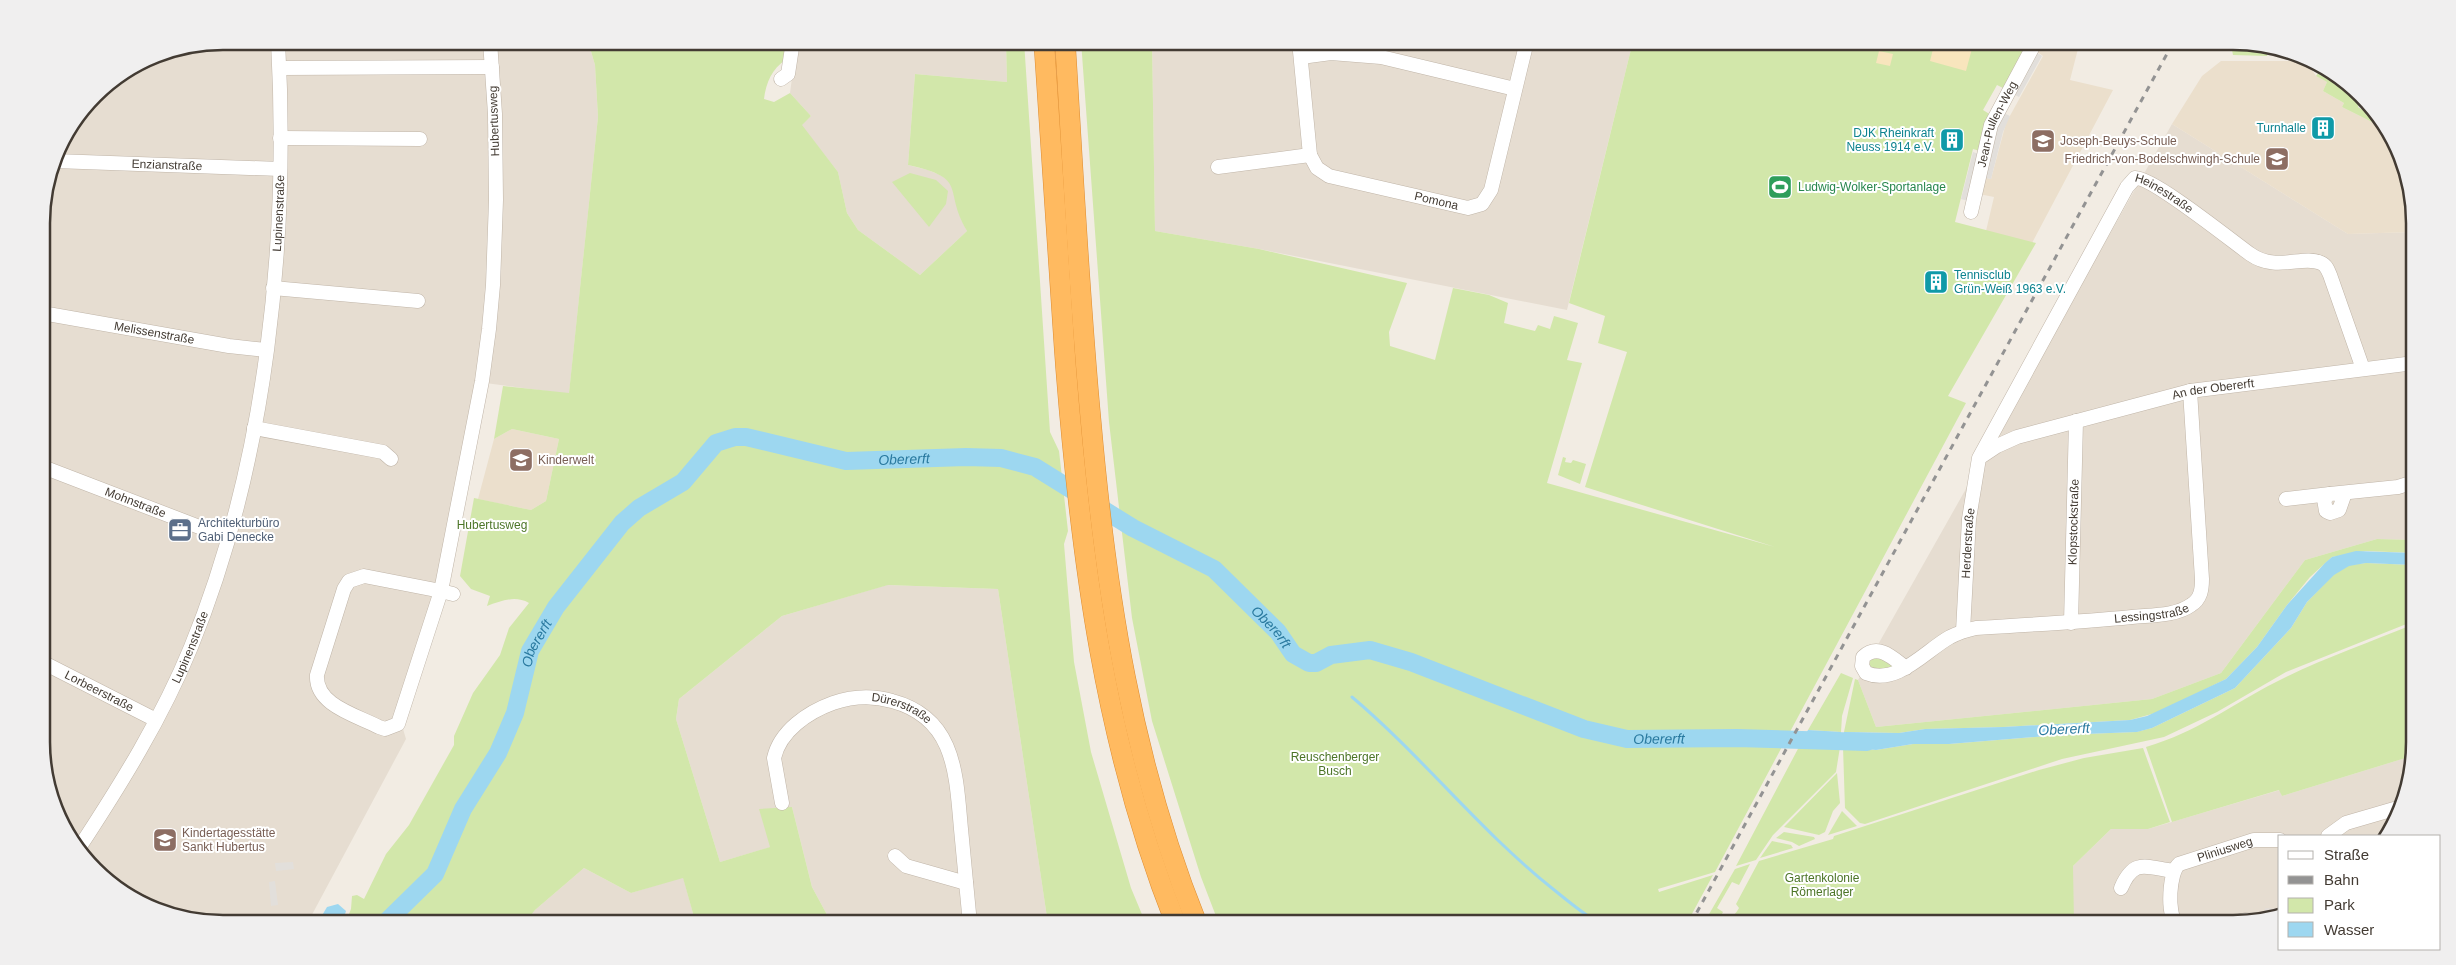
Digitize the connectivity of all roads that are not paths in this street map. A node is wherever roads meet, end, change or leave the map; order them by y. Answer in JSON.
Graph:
{"nodes":[{"id":1,"x":279,"y":50,"type":"edge"},
{"id":2,"x":491,"y":50,"type":"edge"},
{"id":3,"x":792,"y":50,"type":"edge"},
{"id":4,"x":1045,"y":50,"type":"edge"},
{"id":5,"x":1066,"y":50,"type":"edge"},
{"id":6,"x":1300,"y":50,"type":"edge"},
{"id":7,"x":1525,"y":50,"type":"edge"},
{"id":8,"x":2031,"y":50,"type":"edge"},
{"id":9,"x":1301,"y":57,"type":"junction"},
{"id":10,"x":492,"y":67,"type":"junction"},
{"id":11,"x":280,"y":68,"type":"junction"},
{"id":12,"x":781,"y":79,"type":"dead end"},
{"id":13,"x":1515,"y":89,"type":"junction"},
{"id":14,"x":280,"y":138,"type":"junction"},
{"id":15,"x":420,"y":139,"type":"dead end"},
{"id":16,"x":1310,"y":155,"type":"junction"},
{"id":17,"x":61,"y":161,"type":"edge"},
{"id":18,"x":1218,"y":167,"type":"dead end"},
{"id":19,"x":280,"y":169,"type":"junction"},
{"id":20,"x":1971,"y":212,"type":"dead end"},
{"id":21,"x":273,"y":288,"type":"junction"},
{"id":22,"x":418,"y":301,"type":"dead end"},
{"id":23,"x":50,"y":314,"type":"edge"},
{"id":24,"x":266,"y":350,"type":"junction"},
{"id":25,"x":2406,"y":364,"type":"edge"},
{"id":26,"x":2363,"y":369,"type":"junction"},
{"id":27,"x":2190,"y":391,"type":"junction"},
{"id":28,"x":2004,"y":412,"type":"junction"},
{"id":29,"x":2076,"y":421,"type":"junction"},
{"id":30,"x":254,"y":428,"type":"junction"},
{"id":31,"x":2017,"y":437,"type":"junction"},
{"id":32,"x":1979,"y":458,"type":"junction"},
{"id":33,"x":391,"y":459,"type":"dead end"},
{"id":34,"x":50,"y":470,"type":"edge"},
{"id":35,"x":2406,"y":484,"type":"edge"},
{"id":36,"x":2286,"y":499,"type":"dead end"},
{"id":37,"x":228,"y":538,"type":"junction"},
{"id":38,"x":447,"y":592,"type":"junction"},
{"id":39,"x":2071,"y":623,"type":"junction"},
{"id":40,"x":1963,"y":631,"type":"junction"},
{"id":41,"x":50,"y":666,"type":"edge"},
{"id":42,"x":1906,"y":668,"type":"dead end"},
{"id":43,"x":156,"y":720,"type":"junction"},
{"id":44,"x":782,"y":803,"type":"dead end"},
{"id":45,"x":2392,"y":810,"type":"edge"},
{"id":46,"x":2329,"y":835,"type":"edge"},
{"id":47,"x":2278,"y":840,"type":"edge"},
{"id":48,"x":83,"y":843,"type":"edge"},
{"id":49,"x":895,"y":856,"type":"dead end"},
{"id":50,"x":2173,"y":870,"type":"junction"},
{"id":51,"x":966,"y":883,"type":"junction"},
{"id":52,"x":2121,"y":888,"type":"dead end"},
{"id":53,"x":969,"y":915,"type":"edge"},
{"id":54,"x":1173,"y":915,"type":"edge"},
{"id":55,"x":1194,"y":915,"type":"edge"},
{"id":56,"x":2172,"y":915,"type":"edge"}],
"edges":[{"from":1,"to":11,"type":"street","name":"Lupinenstraße"},
{"from":2,"to":10,"type":"street","name":"Hubertusweg"},
{"from":3,"to":12,"type":"street"},
{"from":4,"to":54,"type":"highway"},
{"from":5,"to":55,"type":"highway"},
{"from":6,"to":9,"type":"street"},
{"from":7,"to":13,"type":"street","name":"Pomona"},
{"from":8,"to":20,"type":"street","name":"Jean-Pullen-Weg"},
{"from":9,"to":13,"type":"street"},
{"from":9,"to":16,"type":"street"},
{"from":10,"to":11,"type":"street","name":"Hubertusweg"},
{"from":10,"to":38,"type":"street","name":"Hubertusweg"},
{"from":11,"to":14,"type":"street","name":"Lupinenstraße"},
{"from":13,"to":16,"type":"street","name":"Pomona"},
{"from":14,"to":15,"type":"street"},
{"from":14,"to":19,"type":"street","name":"Lupinenstraße"},
{"from":16,"to":18,"type":"street"},
{"from":17,"to":19,"type":"street","name":"Enzianstraße"},
{"from":19,"to":21,"type":"street","name":"Lupinenstraße"},
{"from":21,"to":22,"type":"street"},
{"from":21,"to":24,"type":"street","name":"Lupinenstraße"},
{"from":23,"to":24,"type":"street","name":"Melissenstraße"},
{"from":24,"to":30,"type":"street","name":"Lupinenstraße"},
{"from":25,"to":26,"type":"street","name":"An der Obererft"},
{"from":26,"to":27,"type":"street","name":"An der Obererft"},
{"from":26,"to":28,"type":"street","name":"Heinestraße"},
{"from":27,"to":29,"type":"street","name":"An der Obererft"},
{"from":27,"to":39,"type":"street","name":"Lessingstraße"},
{"from":28,"to":31,"type":"street"},
{"from":28,"to":32,"type":"street","name":"Heinestraße"},
{"from":29,"to":31,"type":"street","name":"An der Obererft"},
{"from":29,"to":39,"type":"street","name":"Klopstockstraße"},
{"from":30,"to":33,"type":"street"},
{"from":30,"to":37,"type":"street","name":"Lupinenstraße"},
{"from":31,"to":32,"type":"street","name":"An der Obererft"},
{"from":32,"to":40,"type":"street","name":"Herderstraße"},
{"from":34,"to":37,"type":"street","name":"Mohnstraße"},
{"from":35,"to":36,"type":"street"},
{"from":37,"to":43,"type":"street","name":"Lupinenstraße"},
{"from":38,"to":38,"type":"street","name":"Hubertusweg"},
{"from":39,"to":40,"type":"street","name":"Lessingstraße"},
{"from":40,"to":42,"type":"street","name":"Lessingstraße"},
{"from":41,"to":43,"type":"street","name":"Lorbeerstraße"},
{"from":43,"to":48,"type":"street","name":"Lupinenstraße"},
{"from":44,"to":51,"type":"street","name":"Dürerstraße"},
{"from":45,"to":46,"type":"street"},
{"from":47,"to":50,"type":"street","name":"Pliniusweg"},
{"from":49,"to":51,"type":"street"},
{"from":50,"to":52,"type":"street"},
{"from":50,"to":56,"type":"street"},
{"from":51,"to":53,"type":"street","name":"Dürerstraße"}]}
